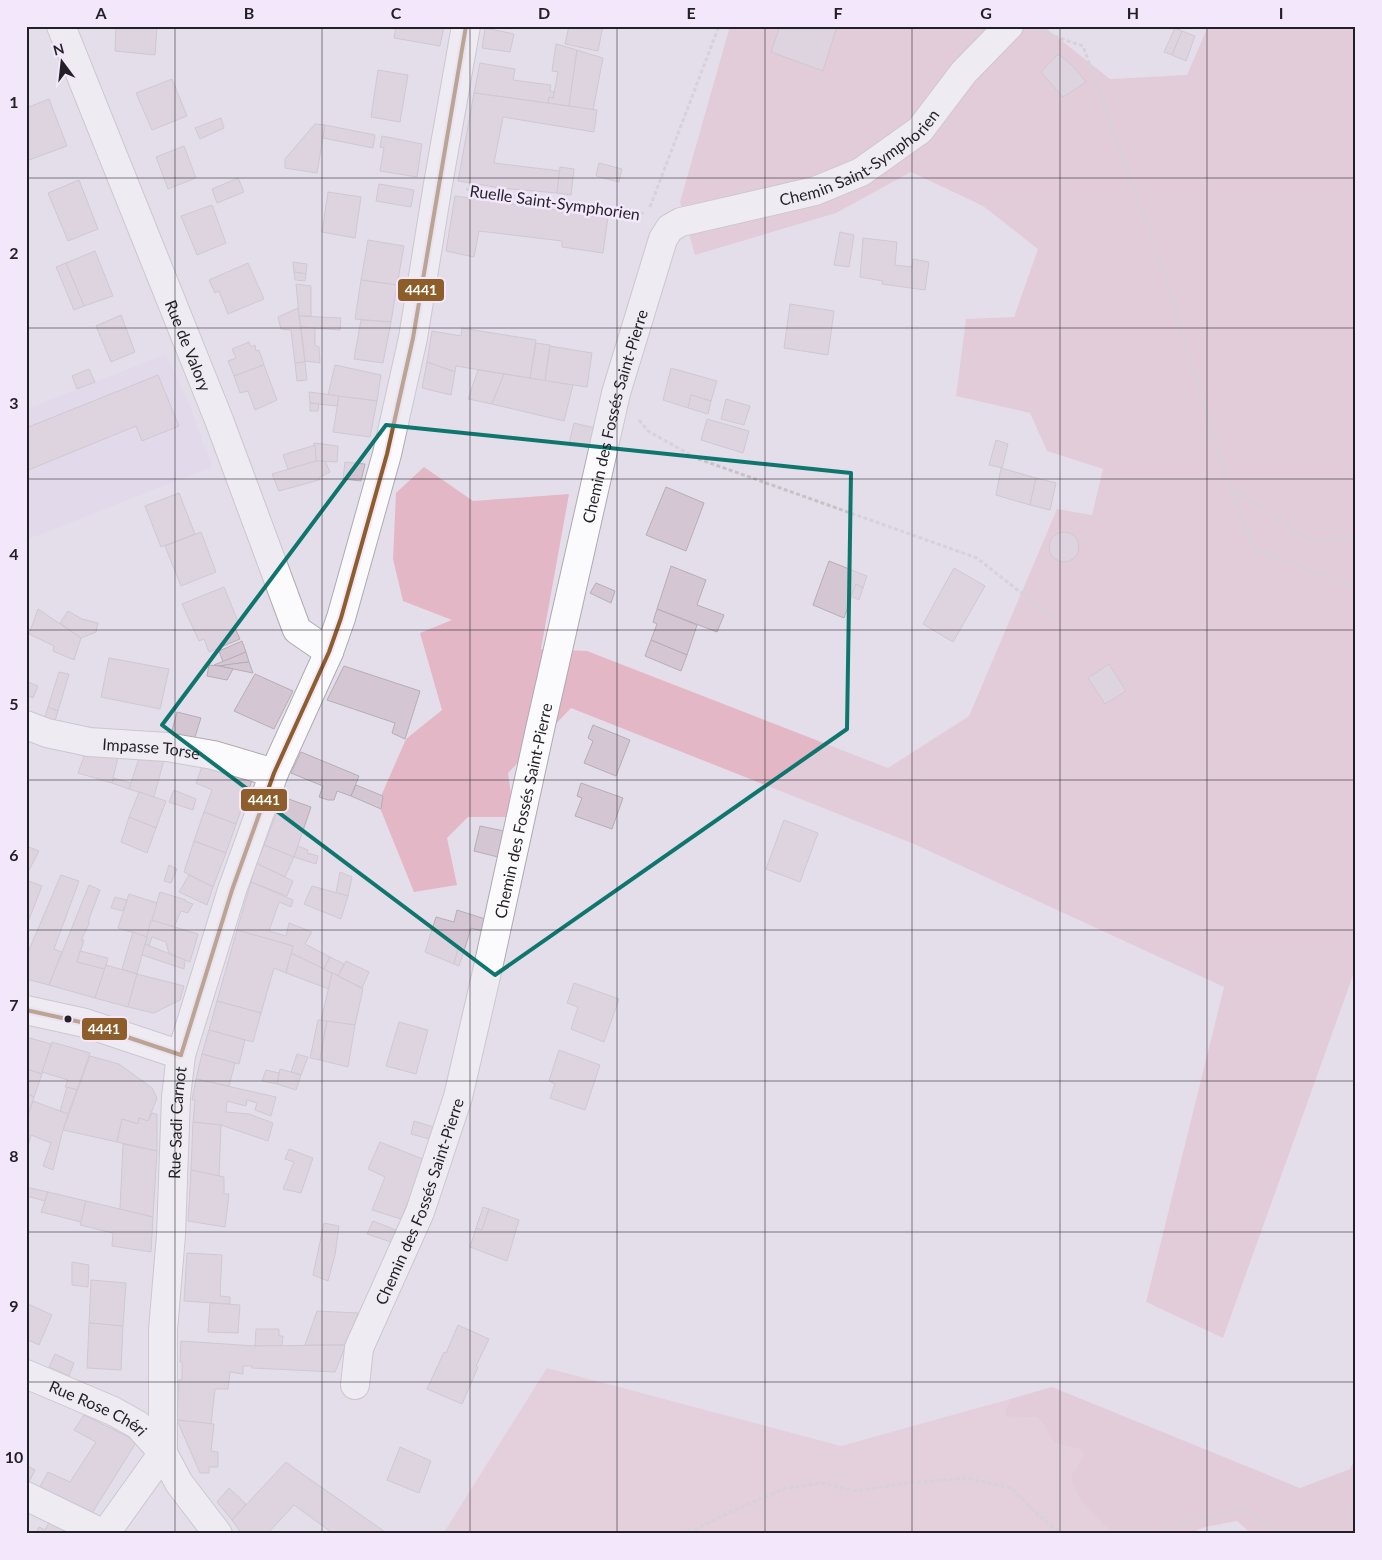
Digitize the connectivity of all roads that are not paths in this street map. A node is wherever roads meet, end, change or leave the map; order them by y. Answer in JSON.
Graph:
{"nodes":[{"id":1,"x":62,"y":26,"type":"edge"},
{"id":2,"x":466,"y":26,"type":"edge"},
{"id":3,"x":1023,"y":28,"type":"edge"},
{"id":4,"x":658,"y":221,"type":"joint"},
{"id":5,"x":329,"y":652,"type":"junction"},
{"id":6,"x":26,"y":725,"type":"edge"},
{"id":7,"x":274,"y":773,"type":"junction"},
{"id":8,"x":26,"y":1010,"type":"edge"},
{"id":9,"x":181,"y":1055,"type":"junction"},
{"id":10,"x":26,"y":1374,"type":"edge"},
{"id":11,"x":354,"y":1385,"type":"dead end"},
{"id":12,"x":163,"y":1453,"type":"junction"},
{"id":13,"x":26,"y":1496,"type":"edge"},
{"id":14,"x":105,"y":1534,"type":"edge"},
{"id":15,"x":218,"y":1534,"type":"edge"}],
"edges":[{"from":1,"to":5,"type":"street","name":"Rue de Valory"},
{"from":2,"to":5,"type":"street","name":"Rue Sadi Carnot"},
{"from":3,"to":4,"type":"street","name":"Chemin Saint-Symphorien"},
{"from":4,"to":11,"type":"street","name":"Chemin des Fossés Saint-Pierre"},
{"from":5,"to":7,"type":"street","name":"Rue Sadi Carnot"},
{"from":6,"to":7,"type":"street","name":"Impasse Torse"},
{"from":7,"to":9,"type":"street","name":"Rue Sadi Carnot"},
{"from":8,"to":9,"type":"street"},
{"from":9,"to":12,"type":"street","name":"Rue Sadi Carnot"},
{"from":10,"to":12,"type":"street","name":"Rue Rose Chéri"},
{"from":12,"to":14,"type":"street"},
{"from":12,"to":15,"type":"street"},
{"from":13,"to":14,"type":"street"}]}
